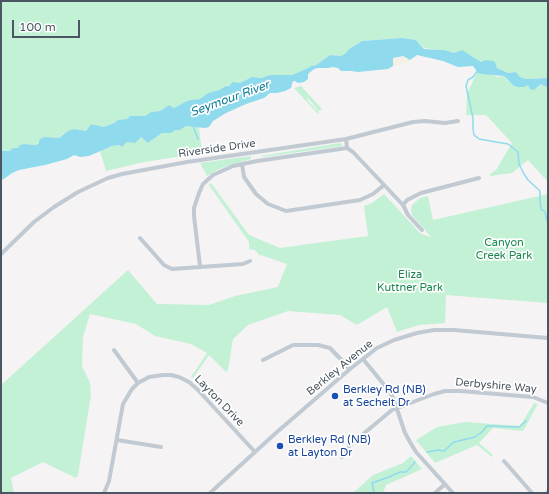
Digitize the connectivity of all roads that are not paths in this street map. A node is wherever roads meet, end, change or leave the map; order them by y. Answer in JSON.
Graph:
{"nodes":[{"id":1,"x":458,"y":121,"type":"dead end"},
{"id":2,"x":346,"y":139,"type":"junction"},
{"id":3,"x":347,"y":148,"type":"junction"},
{"id":4,"x":256,"y":153,"type":"junction"},
{"id":5,"x":257,"y":161,"type":"junction"},
{"id":6,"x":242,"y":164,"type":"junction"},
{"id":7,"x":479,"y":178,"type":"dead end"},
{"id":8,"x":384,"y":185,"type":"junction"},
{"id":9,"x":403,"y":205,"type":"junction"},
{"id":10,"x":422,"y":230,"type":"dead end"},
{"id":11,"x":140,"y":238,"type":"dead end"},
{"id":12,"x":1,"y":254,"type":"edge"},
{"id":13,"x":250,"y":261,"type":"dead end"},
{"id":14,"x":200,"y":266,"type":"junction"},
{"id":15,"x":548,"y":338,"type":"edge"},
{"id":16,"x":114,"y":350,"type":"dead end"},
{"id":17,"x":363,"y":359,"type":"junction"},
{"id":18,"x":263,"y":360,"type":"dead end"},
{"id":19,"x":350,"y":369,"type":"junction"},
{"id":20,"x":138,"y":383,"type":"junction"},
{"id":21,"x":548,"y":403,"type":"edge"},
{"id":22,"x":396,"y":408,"type":"junction"},
{"id":23,"x":117,"y":440,"type":"junction"},
{"id":24,"x":161,"y":447,"type":"dead end"},
{"id":25,"x":255,"y":452,"type":"junction"},
{"id":26,"x":342,"y":457,"type":"dead end"},
{"id":27,"x":504,"y":461,"type":"dead end"},
{"id":28,"x":445,"y":484,"type":"junction"},
{"id":29,"x":104,"y":493,"type":"edge"},
{"id":30,"x":210,"y":493,"type":"edge"},
{"id":31,"x":435,"y":493,"type":"edge"},
{"id":32,"x":453,"y":493,"type":"edge"},
{"id":33,"x":532,"y":493,"type":"edge"}],
"edges":[{"from":1,"to":2,"type":"street","name":"Riverside Drive"},
{"from":2,"to":3,"type":"street"},
{"from":2,"to":4,"type":"street","name":"Riverside Drive"},
{"from":3,"to":5,"type":"street","name":"Riverside Drive"},
{"from":3,"to":8,"type":"street"},
{"from":4,"to":5,"type":"street"},
{"from":4,"to":12,"type":"street","name":"Riverside Drive"},
{"from":5,"to":6,"type":"street","name":"Riverside Drive"},
{"from":6,"to":8,"type":"street"},
{"from":6,"to":14,"type":"street","name":"Riverside Drive"},
{"from":7,"to":9,"type":"street"},
{"from":8,"to":9,"type":"street"},
{"from":9,"to":10,"type":"street"},
{"from":11,"to":14,"type":"street"},
{"from":13,"to":14,"type":"street"},
{"from":15,"to":17,"type":"street","name":"Berkley Avenue"},
{"from":16,"to":20,"type":"street"},
{"from":17,"to":19,"type":"street","name":"Berkley Avenue"},
{"from":17,"to":22,"type":"street"},
{"from":18,"to":19,"type":"street"},
{"from":19,"to":25,"type":"street","name":"Berkley Avenue"},
{"from":20,"to":23,"type":"street","name":"Layton Drive"},
{"from":20,"to":25,"type":"street","name":"Layton Drive"},
{"from":21,"to":22,"type":"street","name":"Derbyshire Way"},
{"from":22,"to":26,"type":"street","name":"Derbyshire Way"},
{"from":22,"to":28,"type":"street"},
{"from":23,"to":24,"type":"street"},
{"from":23,"to":29,"type":"street","name":"Layton Drive"},
{"from":25,"to":30,"type":"street","name":"Berkley Avenue"},
{"from":27,"to":33,"type":"street"},
{"from":28,"to":31,"type":"street"},
{"from":28,"to":32,"type":"street"}]}
